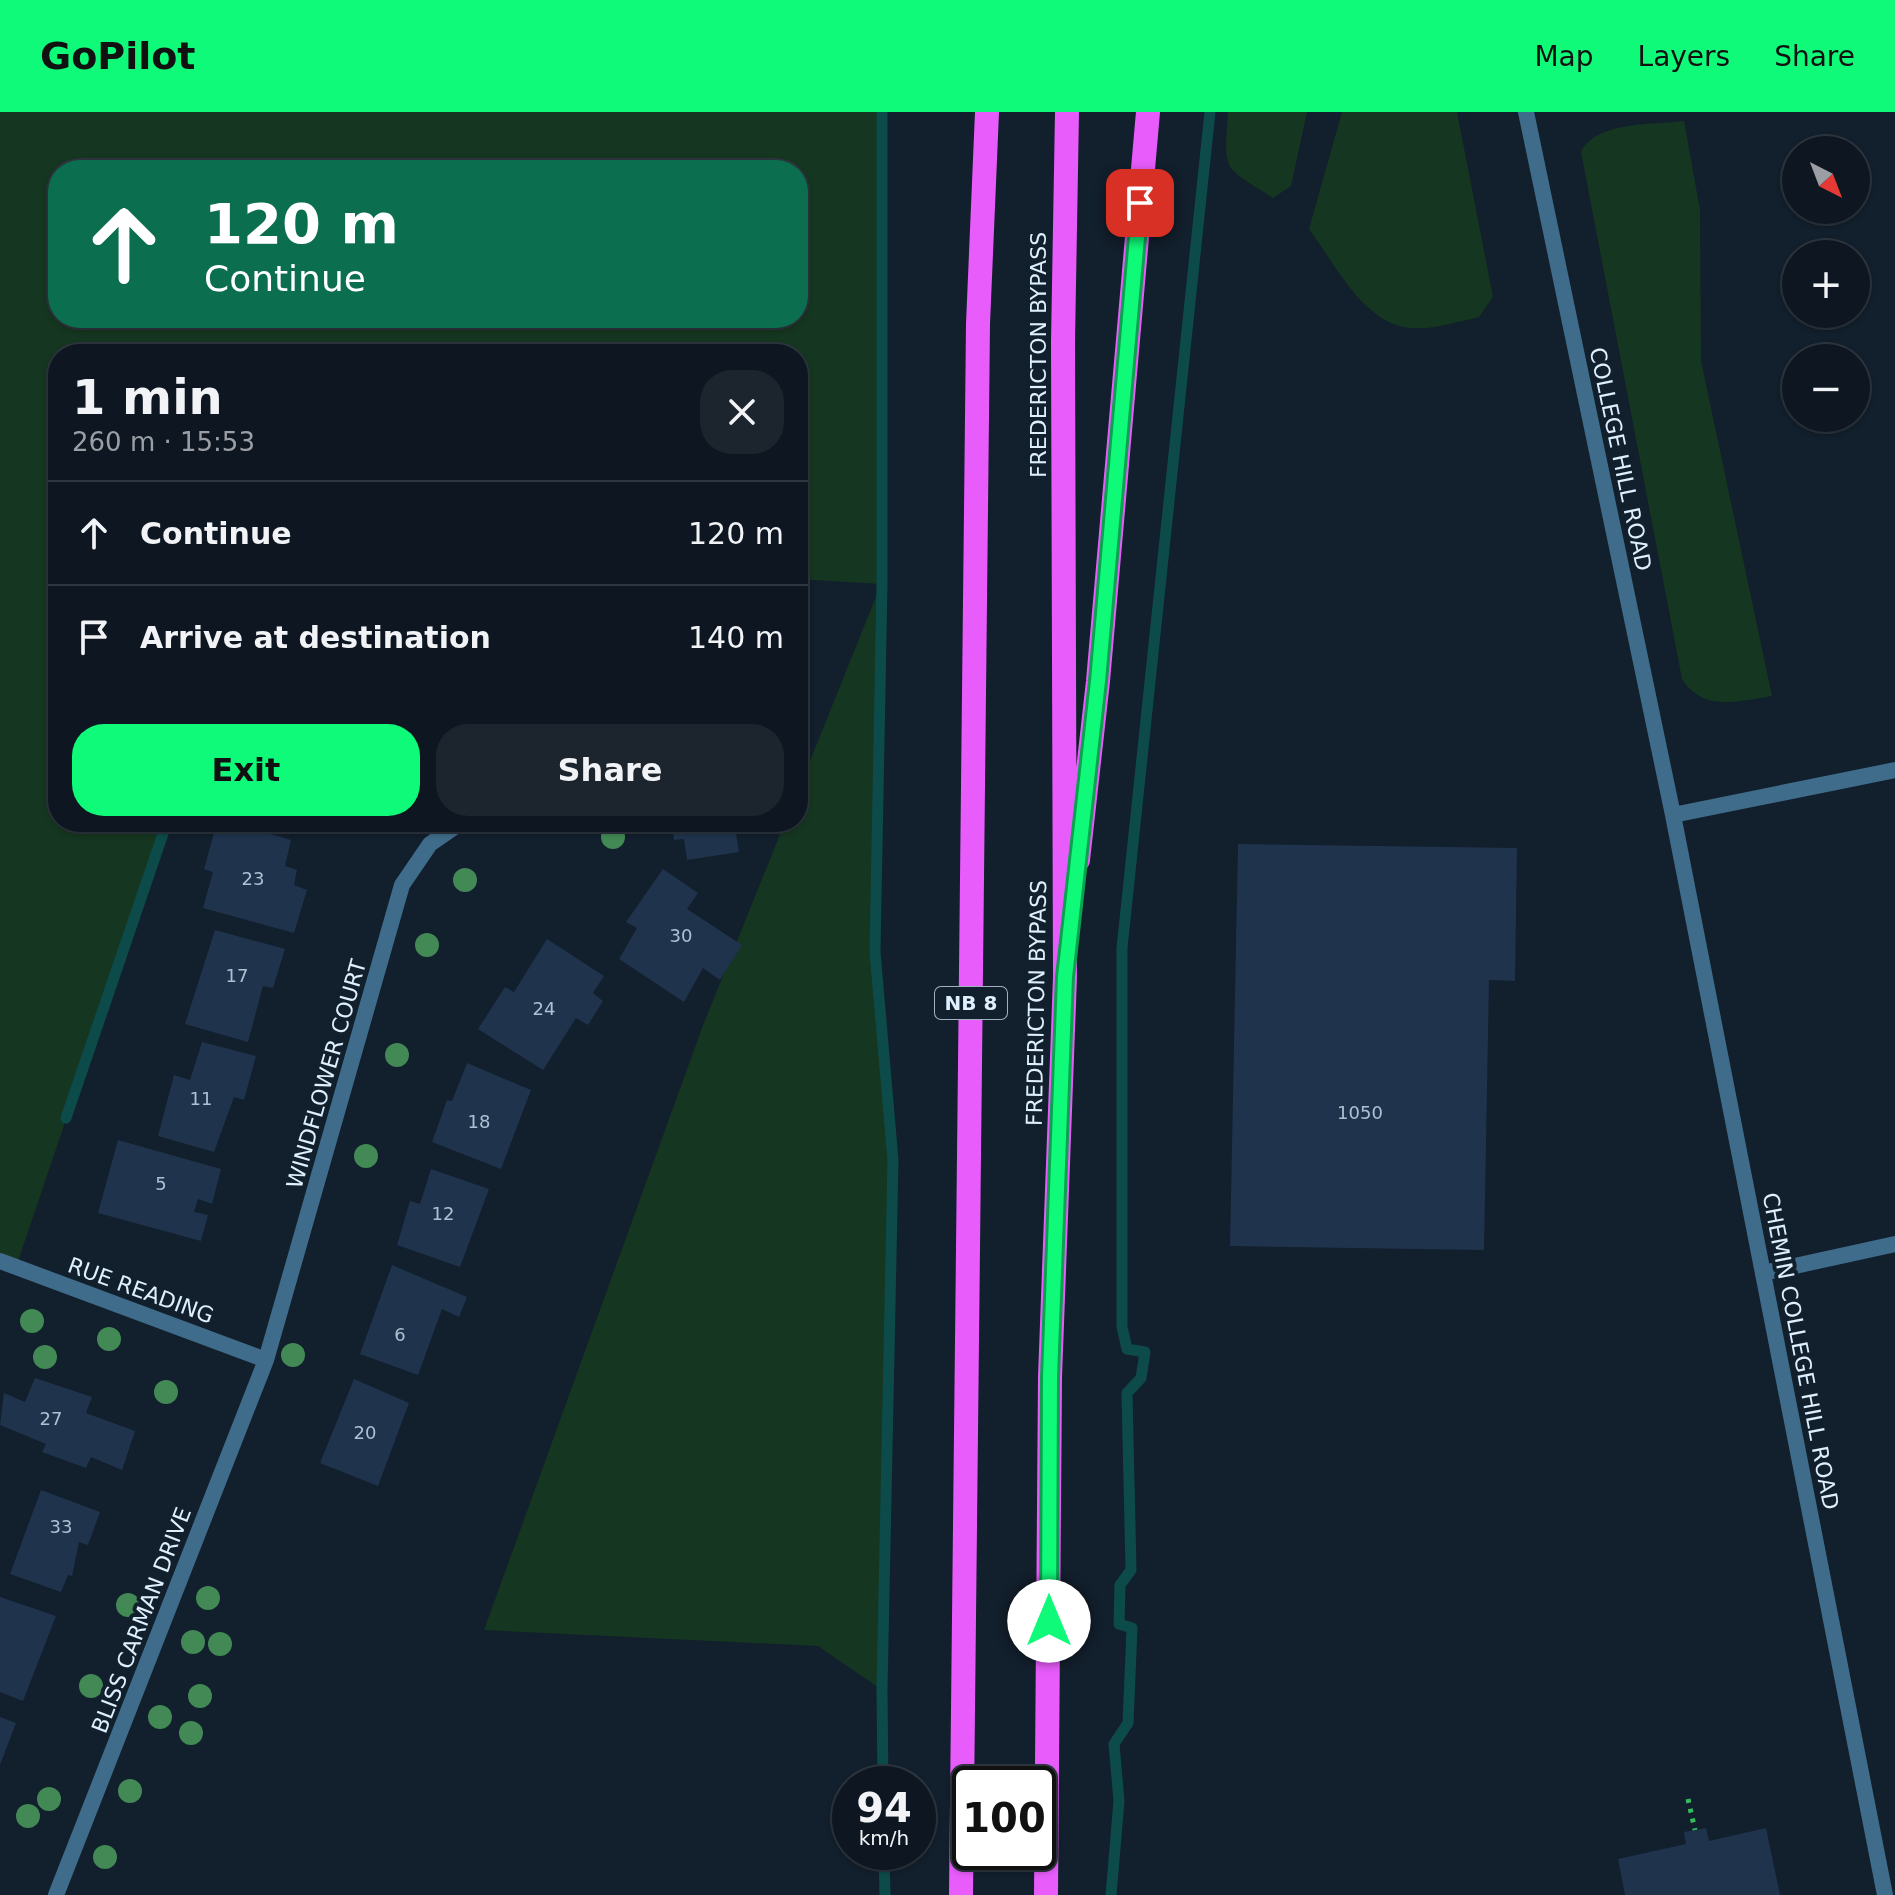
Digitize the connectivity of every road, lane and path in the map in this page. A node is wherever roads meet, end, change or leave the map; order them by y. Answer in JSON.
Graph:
{"nodes":[{"id":1,"x":987,"y":112,"type":"edge"},
{"id":2,"x":1067,"y":112,"type":"edge"},
{"id":3,"x":1148,"y":112,"type":"edge"},
{"id":4,"x":1526,"y":112,"type":"edge"},
{"id":5,"x":1895,"y":770,"type":"edge"},
{"id":6,"x":1673,"y":815,"type":"junction"},
{"id":7,"x":447,"y":832,"type":"edge"},
{"id":8,"x":1065,"y":977,"type":"junction"},
{"id":9,"x":1895,"y":1244,"type":"edge"},
{"id":10,"x":0,"y":1261,"type":"edge"},
{"id":11,"x":1763,"y":1273,"type":"junction"},
{"id":12,"x":266,"y":1360,"type":"junction"},
{"id":13,"x":1688,"y":1799,"type":"dead end"},
{"id":14,"x":1695,"y":1830,"type":"dead end"},
{"id":15,"x":1887,"y":1868,"type":"edge"},
{"id":16,"x":56,"y":1895,"type":"edge"},
{"id":17,"x":961,"y":1895,"type":"edge"},
{"id":18,"x":1046,"y":1895,"type":"edge"},
{"id":19,"x":1885,"y":1895,"type":"edge"}],
"edges":[{"from":1,"to":17,"type":"highway","number":"NB 8"},
{"from":2,"to":8,"type":"highway","name":"FREDERICTON BYPASS"},
{"from":3,"to":8,"type":"highway"},
{"from":4,"to":6,"type":"street","name":"COLLEGE HILL ROAD"},
{"from":5,"to":6,"type":"street"},
{"from":6,"to":11,"type":"street","name":"CHEMIN COLLEGE HILL ROAD"},
{"from":7,"to":12,"type":"street","name":"WINDFLOWER COURT"},
{"from":8,"to":18,"type":"highway","name":"FREDERICTON BYPASS"},
{"from":9,"to":11,"type":"street"},
{"from":10,"to":12,"type":"street","name":"RUE READING"},
{"from":11,"to":15,"type":"street","name":"CHEMIN COLLEGE HILL ROAD"},
{"from":12,"to":16,"type":"street","name":"BLISS CARMAN DRIVE"},
{"from":13,"to":14,"type":"path"},
{"from":15,"to":19,"type":"street","name":"CHEMIN COLLEGE HILL ROAD"}]}
